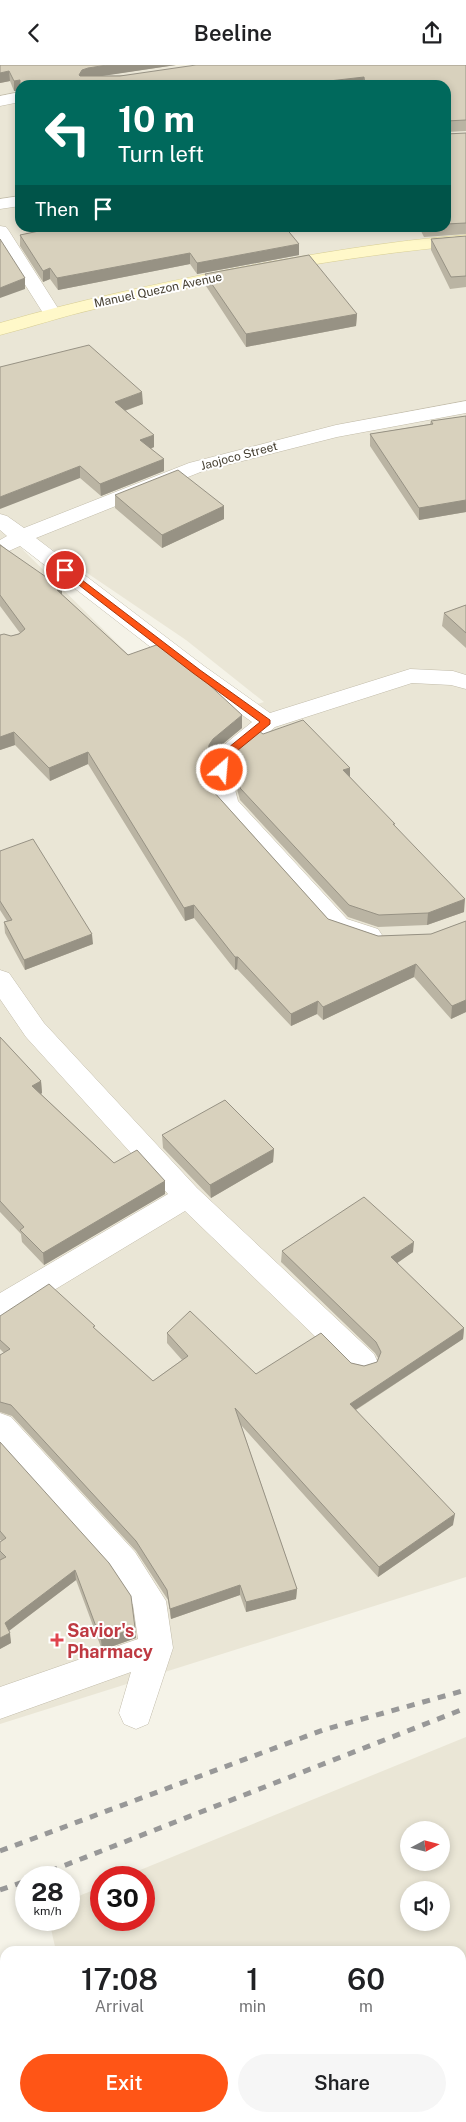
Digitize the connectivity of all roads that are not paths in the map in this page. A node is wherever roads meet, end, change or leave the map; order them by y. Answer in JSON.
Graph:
{"nodes":[{"id":1,"x":15,"y":98,"type":"edge"},
{"id":2,"x":0,"y":101,"type":"edge"},
{"id":3,"x":15,"y":202,"type":"edge"},
{"id":4,"x":0,"y":204,"type":"edge"},
{"id":5,"x":0,"y":231,"type":"edge"},
{"id":6,"x":466,"y":240,"type":"edge"},
{"id":7,"x":52,"y":313,"type":"junction"},
{"id":8,"x":0,"y":329,"type":"edge"},
{"id":9,"x":466,"y":407,"type":"edge"},
{"id":10,"x":0,"y":520,"type":"edge"},
{"id":11,"x":22,"y":536,"type":"junction"},
{"id":12,"x":0,"y":549,"type":"edge"},
{"id":13,"x":466,"y":683,"type":"edge"},
{"id":14,"x":267,"y":722,"type":"junction"},
{"id":15,"x":395,"y":937,"type":"edge"},
{"id":16,"x":0,"y":979,"type":"edge"},
{"id":17,"x":188,"y":1196,"type":"junction"},
{"id":18,"x":0,"y":1308,"type":"edge"},
{"id":19,"x":362,"y":1363,"type":"edge"},
{"id":20,"x":0,"y":1426,"type":"edge"},
{"id":21,"x":156,"y":1648,"type":"junction"},
{"id":22,"x":0,"y":1703,"type":"edge"},
{"id":23,"x":136,"y":1713,"type":"dead end"}],
"edges":[{"from":1,"to":2,"type":"street"},
{"from":3,"to":4,"type":"street"},
{"from":5,"to":7,"type":"street"},
{"from":6,"to":7,"type":"street","name":"Manuel Quezon Avenue"},
{"from":7,"to":8,"type":"street","name":"Manuel Quezon Avenue"},
{"from":9,"to":11,"type":"street","name":"Jaojoco Street"},
{"from":10,"to":11,"type":"street"},
{"from":11,"to":12,"type":"street","name":"Jaojoco Street"},
{"from":11,"to":14,"type":"street"},
{"from":13,"to":14,"type":"street"},
{"from":14,"to":15,"type":"street"},
{"from":16,"to":17,"type":"street"},
{"from":17,"to":18,"type":"street"},
{"from":17,"to":19,"type":"street"},
{"from":20,"to":21,"type":"street"},
{"from":21,"to":22,"type":"street"},
{"from":21,"to":23,"type":"street"}]}
